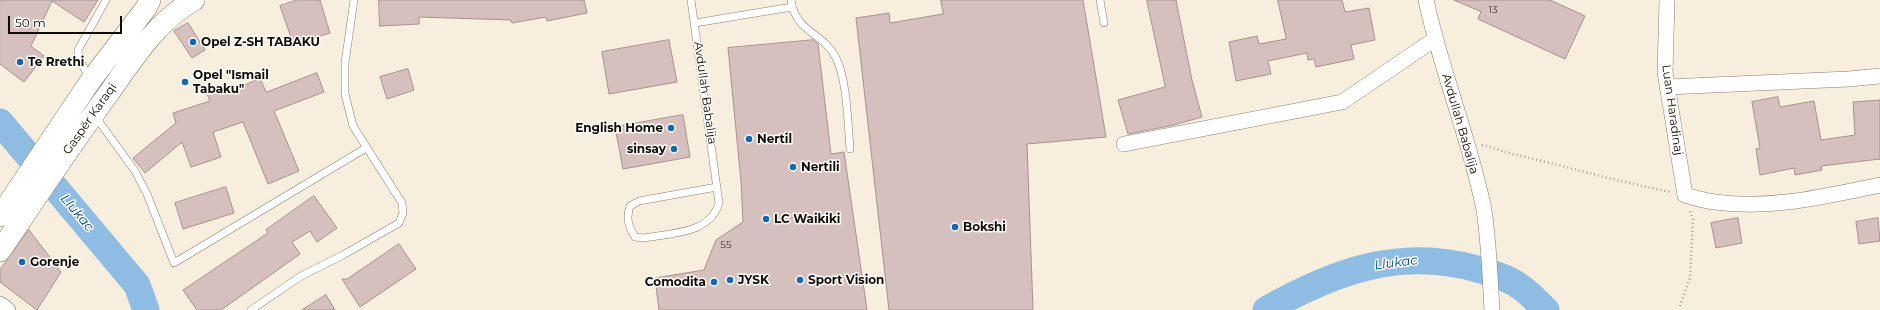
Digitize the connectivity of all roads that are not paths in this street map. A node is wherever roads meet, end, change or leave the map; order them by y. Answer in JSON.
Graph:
{"nodes":[{"id":1,"x":106,"y":0,"type":"edge"},
{"id":2,"x":150,"y":0,"type":"edge"},
{"id":3,"x":194,"y":0,"type":"edge"},
{"id":4,"x":354,"y":0,"type":"edge"},
{"id":5,"x":692,"y":0,"type":"edge"},
{"id":6,"x":1100,"y":0,"type":"edge"},
{"id":7,"x":1426,"y":0,"type":"edge"},
{"id":8,"x":1666,"y":0,"type":"edge"},
{"id":9,"x":792,"y":3,"type":"edge"},
{"id":10,"x":695,"y":23,"type":"junction"},
{"id":11,"x":1104,"y":23,"type":"dead end"},
{"id":12,"x":1436,"y":39,"type":"junction"},
{"id":13,"x":1880,"y":76,"type":"edge"},
{"id":14,"x":91,"y":80,"type":"junction"},
{"id":15,"x":1667,"y":87,"type":"junction"},
{"id":16,"x":88,"y":122,"type":"junction"},
{"id":17,"x":1124,"y":144,"type":"dead end"},
{"id":18,"x":366,"y":148,"type":"junction"},
{"id":19,"x":850,"y":149,"type":"dead end"},
{"id":20,"x":1880,"y":185,"type":"edge"},
{"id":21,"x":717,"y":187,"type":"junction"},
{"id":22,"x":0,"y":216,"type":"edge"},
{"id":23,"x":0,"y":251,"type":"edge"},
{"id":24,"x":0,"y":304,"type":"edge"},
{"id":25,"x":8,"y":310,"type":"edge"},
{"id":26,"x":251,"y":310,"type":"edge"},
{"id":27,"x":1492,"y":310,"type":"edge"}],
"edges":[{"from":1,"to":14,"type":"lane"},
{"from":2,"to":14,"type":"main road","name":"Gaspër Karaqi"},
{"from":3,"to":16,"type":"main road","name":"Gaspër Karaqi"},
{"from":4,"to":18,"type":"lane"},
{"from":5,"to":10,"type":"lane","name":"Avdullah Babalija"},
{"from":6,"to":11,"type":"lane"},
{"from":7,"to":12,"type":"street","name":"Avdullah Babalija"},
{"from":8,"to":15,"type":"street","name":"Luan Haradinaj"},
{"from":9,"to":10,"type":"lane"},
{"from":9,"to":19,"type":"lane"},
{"from":10,"to":21,"type":"lane","name":"Avdullah Babalija"},
{"from":12,"to":17,"type":"street"},
{"from":12,"to":27,"type":"street","name":"Avdullah Babalija"},
{"from":13,"to":15,"type":"street"},
{"from":14,"to":22,"type":"main road","name":"Gaspër Karaqi"},
{"from":15,"to":20,"type":"street","name":"Luan Haradinaj"},
{"from":16,"to":18,"type":"lane"},
{"from":16,"to":23,"type":"main road","name":"Gaspër Karaqi"},
{"from":18,"to":26,"type":"lane"},
{"from":21,"to":21,"type":"lane","name":"Avdullah Babalija"},
{"from":24,"to":25,"type":"street"}]}
